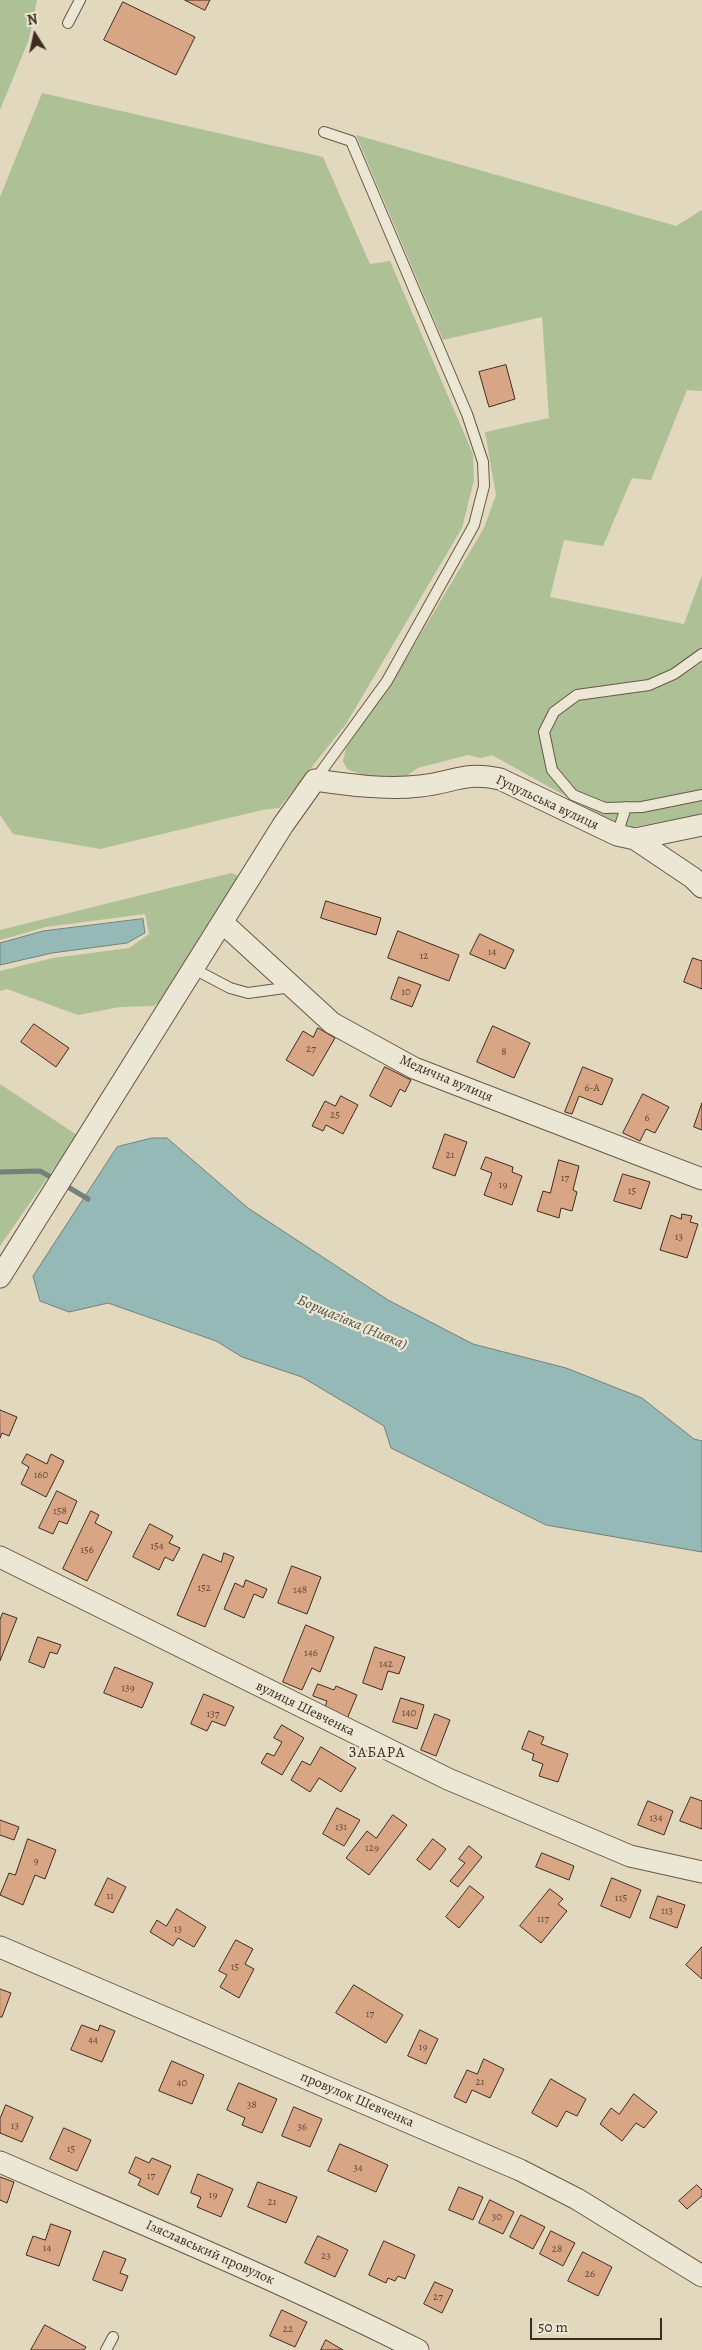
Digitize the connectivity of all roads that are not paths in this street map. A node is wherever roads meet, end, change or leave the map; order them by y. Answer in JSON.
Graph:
{"nodes":[{"id":1,"x":80,"y":0,"type":"edge"},
{"id":2,"x":68,"y":23,"type":"dead end"},
{"id":3,"x":324,"y":132,"type":"dead end"},
{"id":4,"x":702,"y":654,"type":"edge"},
{"id":5,"x":315,"y":780,"type":"junction"},
{"id":6,"x":702,"y":795,"type":"edge"},
{"id":7,"x":626,"y":807,"type":"junction"},
{"id":8,"x":702,"y":825,"type":"edge"},
{"id":9,"x":626,"y":837,"type":"junction"},
{"id":10,"x":702,"y":887,"type":"edge"},
{"id":11,"x":223,"y":923,"type":"junction"},
{"id":12,"x":194,"y":968,"type":"junction"},
{"id":13,"x":292,"y":987,"type":"junction"},
{"id":14,"x":702,"y":1179,"type":"edge"},
{"id":15,"x":0,"y":1277,"type":"edge"},
{"id":16,"x":0,"y":1557,"type":"edge"},
{"id":17,"x":702,"y":1872,"type":"edge"},
{"id":18,"x":0,"y":1947,"type":"edge"},
{"id":19,"x":0,"y":2162,"type":"edge"},
{"id":20,"x":702,"y":2276,"type":"edge"},
{"id":21,"x":113,"y":2337,"type":"dead end"},
{"id":22,"x":106,"y":2350,"type":"edge"},
{"id":23,"x":418,"y":2350,"type":"edge"}],
"edges":[{"from":1,"to":2,"type":"lane"},
{"from":3,"to":5,"type":"lane"},
{"from":4,"to":7,"type":"lane"},
{"from":5,"to":9,"type":"street","name":"Гуцульська вулиця"},
{"from":5,"to":11,"type":"street"},
{"from":6,"to":7,"type":"lane"},
{"from":7,"to":9,"type":"lane"},
{"from":8,"to":9,"type":"street"},
{"from":9,"to":10,"type":"street","name":"Гуцульська вулиця"},
{"from":11,"to":12,"type":"street"},
{"from":11,"to":13,"type":"street","name":"Медична вулиця"},
{"from":12,"to":13,"type":"lane"},
{"from":12,"to":15,"type":"street"},
{"from":13,"to":14,"type":"street","name":"Медична вулиця"},
{"from":16,"to":17,"type":"street","name":"вулиця Шевченка"},
{"from":18,"to":20,"type":"street","name":"провулок Шевченка"},
{"from":19,"to":23,"type":"street","name":"Ізяславський провулок"},
{"from":21,"to":22,"type":"lane"}]}
